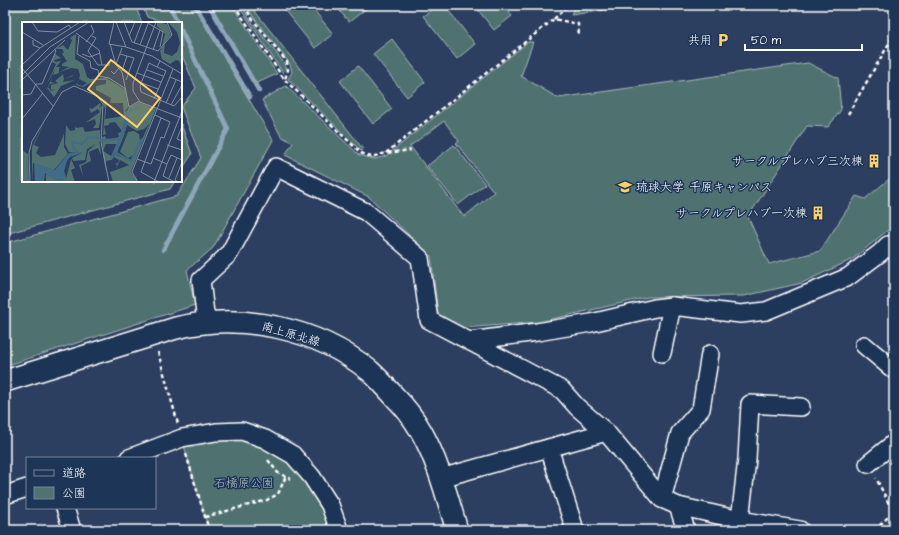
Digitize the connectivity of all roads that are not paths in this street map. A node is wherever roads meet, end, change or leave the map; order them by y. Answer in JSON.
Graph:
{"nodes":[{"id":1,"x":894,"y":251,"type":"edge"},
{"id":2,"x":672,"y":306,"type":"junction"},
{"id":3,"x":206,"y":322,"type":"junction"},
{"id":4,"x":470,"y":341,"type":"junction"},
{"id":5,"x":864,"y":345,"type":"dead end"},
{"id":6,"x":662,"y":353,"type":"dead end"},
{"id":7,"x":710,"y":354,"type":"dead end"},
{"id":8,"x":894,"y":370,"type":"edge"},
{"id":9,"x":5,"y":381,"type":"edge"},
{"id":10,"x":802,"y":407,"type":"dead end"},
{"id":11,"x":606,"y":432,"type":"junction"},
{"id":12,"x":894,"y":444,"type":"edge"},
{"id":13,"x":549,"y":448,"type":"junction"},
{"id":14,"x":132,"y":457,"type":"edge"},
{"id":15,"x":868,"y":464,"type":"road end"},
{"id":16,"x":441,"y":478,"type":"junction"},
{"id":17,"x":26,"y":488,"type":"edge"},
{"id":18,"x":5,"y":495,"type":"edge"},
{"id":19,"x":662,"y":499,"type":"junction"},
{"id":20,"x":678,"y":506,"type":"junction"},
{"id":21,"x":66,"y":509,"type":"edge"},
{"id":22,"x":740,"y":520,"type":"junction"},
{"id":23,"x":72,"y":530,"type":"edge"},
{"id":24,"x":339,"y":530,"type":"edge"},
{"id":25,"x":457,"y":530,"type":"edge"},
{"id":26,"x":575,"y":530,"type":"edge"},
{"id":27,"x":686,"y":530,"type":"edge"},
{"id":28,"x":800,"y":530,"type":"edge"}],
"edges":[{"from":1,"to":2,"type":"street"},
{"from":2,"to":4,"type":"street"},
{"from":2,"to":6,"type":"street"},
{"from":3,"to":4,"type":"street"},
{"from":3,"to":9,"type":"street","name":"南上原北線"},
{"from":3,"to":16,"type":"street","name":"南上原北線"},
{"from":4,"to":11,"type":"street"},
{"from":5,"to":8,"type":"street"},
{"from":7,"to":19,"type":"street"},
{"from":10,"to":22,"type":"street"},
{"from":11,"to":13,"type":"street"},
{"from":11,"to":19,"type":"street"},
{"from":12,"to":15,"type":"street"},
{"from":13,"to":16,"type":"street"},
{"from":13,"to":26,"type":"street"},
{"from":14,"to":24,"type":"street"},
{"from":16,"to":25,"type":"street","name":"南上原北線"},
{"from":17,"to":18,"type":"street"},
{"from":19,"to":20,"type":"street"},
{"from":20,"to":22,"type":"street"},
{"from":20,"to":27,"type":"street"},
{"from":21,"to":23,"type":"street"},
{"from":22,"to":28,"type":"street"}]}
